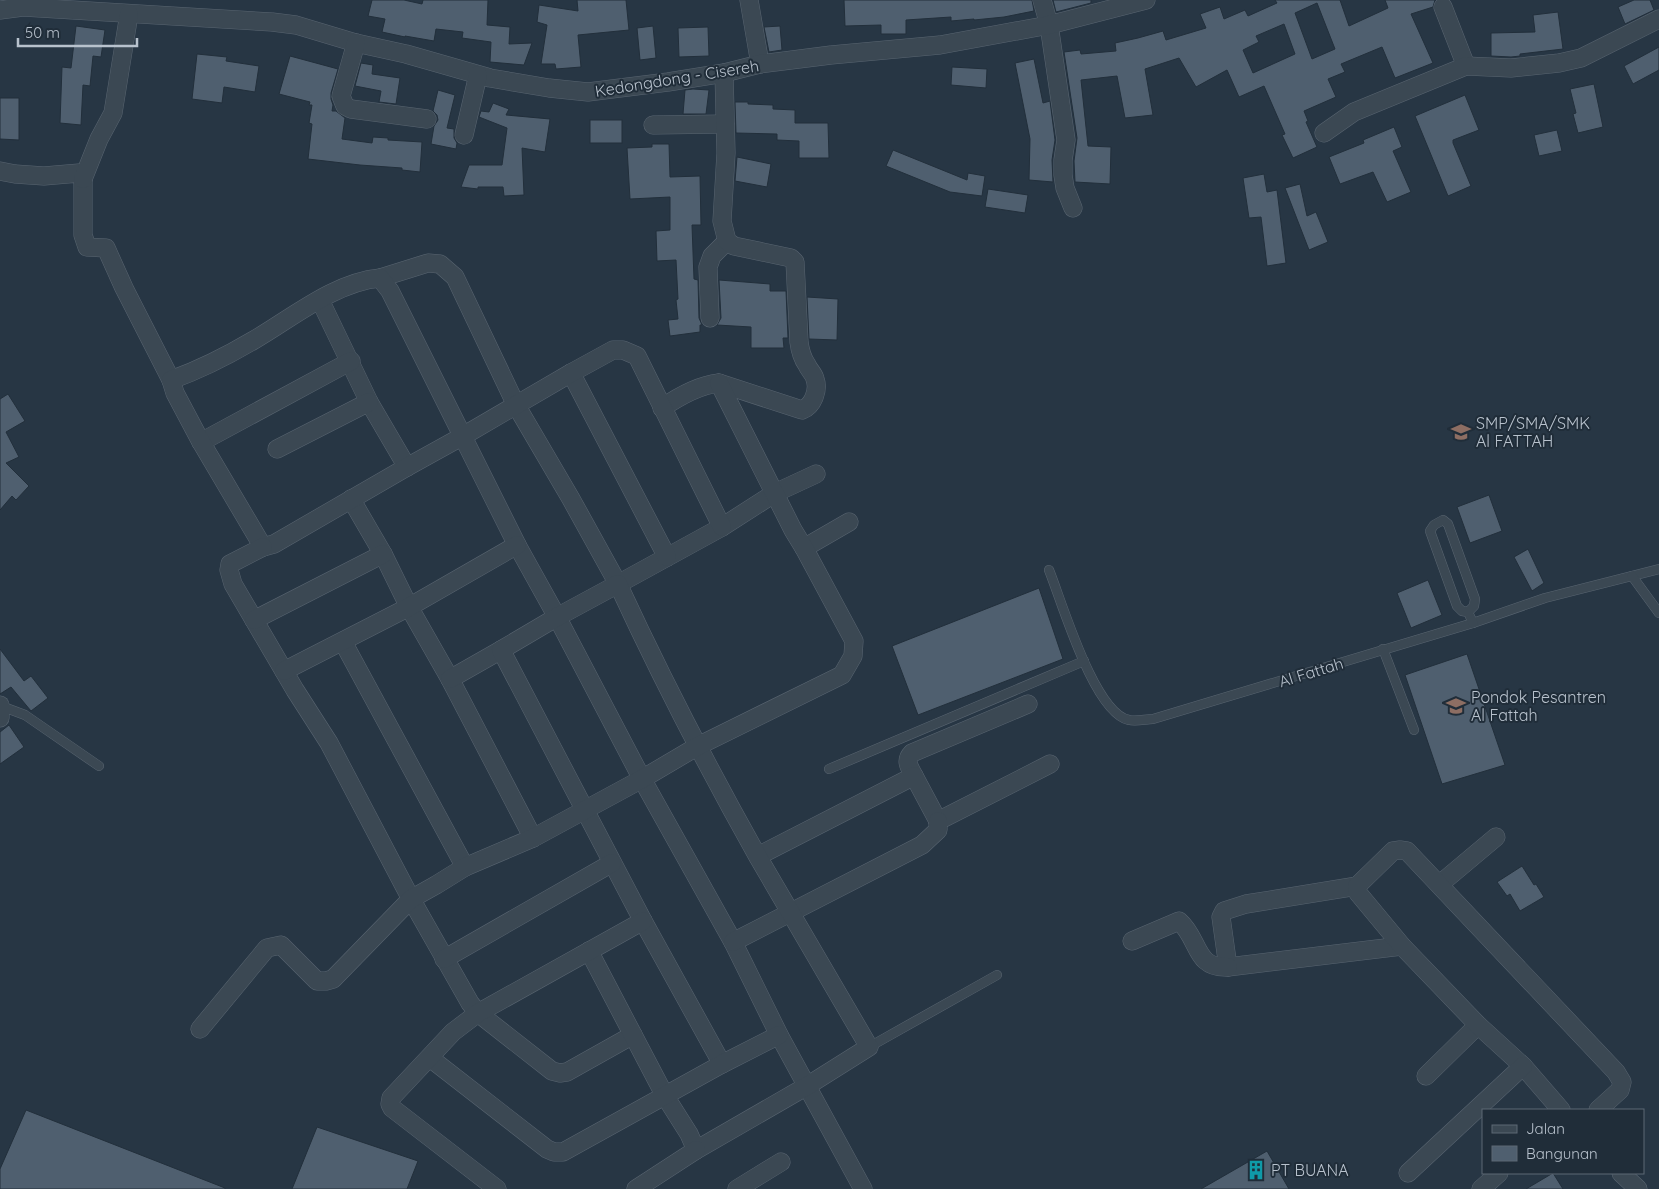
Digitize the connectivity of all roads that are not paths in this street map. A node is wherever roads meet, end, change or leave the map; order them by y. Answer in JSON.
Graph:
{"nodes":[{"id":1,"x":748,"y":0,"type":"edge"},
{"id":2,"x":1042,"y":0,"type":"edge"},
{"id":3,"x":1146,"y":0,"type":"edge"},
{"id":4,"x":24,"y":4,"type":"edge"},
{"id":5,"x":1443,"y":7,"type":"dead end"},
{"id":6,"x":0,"y":10,"type":"edge"},
{"id":7,"x":129,"y":14,"type":"junction"},
{"id":8,"x":1659,"y":19,"type":"edge"},
{"id":9,"x":1049,"y":24,"type":"junction"},
{"id":10,"x":356,"y":43,"type":"junction"},
{"id":11,"x":760,"y":64,"type":"junction"},
{"id":12,"x":1466,"y":66,"type":"junction"},
{"id":13,"x":724,"y":73,"type":"junction"},
{"id":14,"x":478,"y":75,"type":"junction"},
{"id":15,"x":427,"y":119,"type":"dead end"},
{"id":16,"x":725,"y":124,"type":"junction"},
{"id":17,"x":654,"y":126,"type":"dead end"},
{"id":18,"x":1324,"y":133,"type":"dead end"},
{"id":19,"x":464,"y":135,"type":"dead end"},
{"id":20,"x":0,"y":171,"type":"edge"},
{"id":21,"x":83,"y":179,"type":"junction"},
{"id":22,"x":1073,"y":208,"type":"dead end"},
{"id":23,"x":727,"y":241,"type":"junction"},
{"id":24,"x":380,"y":278,"type":"junction"},
{"id":25,"x":320,"y":300,"type":"junction"},
{"id":26,"x":710,"y":318,"type":"dead end"},
{"id":27,"x":350,"y":361,"type":"junction"},
{"id":28,"x":571,"y":372,"type":"junction"},
{"id":29,"x":171,"y":380,"type":"junction"},
{"id":30,"x":719,"y":384,"type":"junction"},
{"id":31,"x":369,"y":402,"type":"junction"},
{"id":32,"x":516,"y":406,"type":"junction"},
{"id":33,"x":662,"y":408,"type":"junction"},
{"id":34,"x":463,"y":436,"type":"junction"},
{"id":35,"x":201,"y":442,"type":"junction"},
{"id":36,"x":277,"y":449,"type":"dead end"},
{"id":37,"x":406,"y":467,"type":"junction"},
{"id":38,"x":816,"y":474,"type":"dead end"},
{"id":39,"x":775,"y":493,"type":"junction"},
{"id":40,"x":351,"y":499,"type":"junction"},
{"id":41,"x":849,"y":522,"type":"dead end"},
{"id":42,"x":722,"y":526,"type":"junction"},
{"id":43,"x":517,"y":545,"type":"junction"},
{"id":44,"x":263,"y":547,"type":"junction"},
{"id":45,"x":804,"y":548,"type":"junction"},
{"id":46,"x":383,"y":554,"type":"junction"},
{"id":47,"x":667,"y":557,"type":"junction"},
{"id":48,"x":1659,"y":569,"type":"edge"},
{"id":49,"x":1049,"y":570,"type":"dead end"},
{"id":50,"x":1632,"y":576,"type":"junction"},
{"id":51,"x":618,"y":584,"type":"junction"},
{"id":52,"x":409,"y":607,"type":"junction"},
{"id":53,"x":1468,"y":612,"type":"junction"},
{"id":54,"x":1659,"y":613,"type":"edge"},
{"id":55,"x":557,"y":616,"type":"junction"},
{"id":56,"x":254,"y":620,"type":"junction"},
{"id":57,"x":1473,"y":622,"type":"junction"},
{"id":58,"x":343,"y":642,"type":"junction"},
{"id":59,"x":1383,"y":649,"type":"junction"},
{"id":60,"x":502,"y":650,"type":"junction"},
{"id":61,"x":1084,"y":661,"type":"junction"},
{"id":62,"x":284,"y":671,"type":"junction"},
{"id":63,"x":450,"y":679,"type":"junction"},
{"id":64,"x":1028,"y":704,"type":"dead end"},
{"id":65,"x":0,"y":710,"type":"edge"},
{"id":66,"x":1414,"y":730,"type":"dead end"},
{"id":67,"x":698,"y":746,"type":"junction"},
{"id":68,"x":1050,"y":764,"type":"dead end"},
{"id":69,"x":99,"y":766,"type":"dead end"},
{"id":70,"x":829,"y":769,"type":"dead end"},
{"id":71,"x":914,"y":776,"type":"junction"},
{"id":72,"x":642,"y":779,"type":"junction"},
{"id":73,"x":585,"y":809,"type":"junction"},
{"id":74,"x":938,"y":821,"type":"junction"},
{"id":75,"x":1496,"y":837,"type":"dead end"},
{"id":76,"x":533,"y":838,"type":"junction"},
{"id":77,"x":758,"y":856,"type":"junction"},
{"id":78,"x":612,"y":863,"type":"junction"},
{"id":79,"x":465,"y":868,"type":"junction"},
{"id":80,"x":1440,"y":884,"type":"junction"},
{"id":81,"x":1357,"y":886,"type":"junction"},
{"id":82,"x":411,"y":899,"type":"junction"},
{"id":83,"x":791,"y":913,"type":"junction"},
{"id":84,"x":643,"y":921,"type":"junction"},
{"id":85,"x":1132,"y":941,"type":"dead end"},
{"id":86,"x":733,"y":942,"type":"junction"},
{"id":87,"x":1402,"y":946,"type":"junction"},
{"id":88,"x":589,"y":951,"type":"junction"},
{"id":89,"x":444,"y":960,"type":"junction"},
{"id":90,"x":1228,"y":967,"type":"junction"},
{"id":91,"x":997,"y":975,"type":"dead end"},
{"id":92,"x":478,"y":1013,"type":"junction"},
{"id":93,"x":1478,"y":1025,"type":"junction"},
{"id":94,"x":200,"y":1029,"type":"dead end"},
{"id":95,"x":633,"y":1035,"type":"junction"},
{"id":96,"x":779,"y":1035,"type":"junction"},
{"id":97,"x":869,"y":1047,"type":"junction"},
{"id":98,"x":430,"y":1058,"type":"junction"},
{"id":99,"x":722,"y":1064,"type":"junction"},
{"id":100,"x":1523,"y":1066,"type":"junction"},
{"id":101,"x":1426,"y":1076,"type":"dead end"},
{"id":102,"x":807,"y":1086,"type":"junction"},
{"id":103,"x":665,"y":1096,"type":"junction"},
{"id":104,"x":1560,"y":1109,"type":"edge"},
{"id":105,"x":1599,"y":1109,"type":"edge"},
{"id":106,"x":696,"y":1150,"type":"junction"},
{"id":107,"x":781,"y":1162,"type":"dead end"},
{"id":108,"x":1408,"y":1173,"type":"dead end"},
{"id":109,"x":1498,"y":1174,"type":"edge"},
{"id":110,"x":1622,"y":1174,"type":"edge"},
{"id":111,"x":755,"y":1184,"type":"edge"},
{"id":112,"x":497,"y":1189,"type":"edge"},
{"id":113,"x":636,"y":1189,"type":"edge"},
{"id":114,"x":737,"y":1189,"type":"edge"},
{"id":115,"x":862,"y":1189,"type":"edge"},
{"id":116,"x":1481,"y":1189,"type":"edge"},
{"id":117,"x":1638,"y":1189,"type":"edge"}],
"edges":[{"from":1,"to":11,"type":"street"},
{"from":2,"to":9,"type":"street"},
{"from":3,"to":9,"type":"street","name":"Kedongdong - Cisereh"},
{"from":4,"to":6,"type":"street","name":"Kedongdong - Cisereh"},
{"from":4,"to":7,"type":"street","name":"Kedongdong - Cisereh"},
{"from":5,"to":12,"type":"street"},
{"from":7,"to":10,"type":"street","name":"Kedongdong - Cisereh"},
{"from":7,"to":21,"type":"street"},
{"from":8,"to":12,"type":"street"},
{"from":9,"to":11,"type":"street","name":"Kedongdong - Cisereh"},
{"from":9,"to":22,"type":"street"},
{"from":10,"to":14,"type":"street","name":"Kedongdong - Cisereh"},
{"from":10,"to":15,"type":"street"},
{"from":11,"to":13,"type":"street","name":"Kedongdong - Cisereh"},
{"from":12,"to":18,"type":"street"},
{"from":13,"to":14,"type":"street","name":"Kedongdong - Cisereh"},
{"from":13,"to":16,"type":"street"},
{"from":14,"to":19,"type":"street"},
{"from":16,"to":17,"type":"street"},
{"from":16,"to":23,"type":"street"},
{"from":20,"to":21,"type":"street"},
{"from":21,"to":29,"type":"street"},
{"from":23,"to":26,"type":"street"},
{"from":23,"to":30,"type":"street"},
{"from":24,"to":25,"type":"street"},
{"from":24,"to":32,"type":"street"},
{"from":24,"to":34,"type":"street"},
{"from":25,"to":27,"type":"street"},
{"from":25,"to":29,"type":"street"},
{"from":27,"to":31,"type":"street"},
{"from":27,"to":35,"type":"street"},
{"from":28,"to":32,"type":"street"},
{"from":28,"to":33,"type":"street"},
{"from":28,"to":47,"type":"street"},
{"from":29,"to":35,"type":"street"},
{"from":30,"to":33,"type":"street"},
{"from":30,"to":39,"type":"street"},
{"from":31,"to":36,"type":"street"},
{"from":31,"to":37,"type":"street"},
{"from":32,"to":34,"type":"street"},
{"from":32,"to":51,"type":"street"},
{"from":33,"to":42,"type":"street"},
{"from":34,"to":37,"type":"street"},
{"from":34,"to":43,"type":"street"},
{"from":35,"to":44,"type":"street"},
{"from":37,"to":40,"type":"street"},
{"from":38,"to":39,"type":"street"},
{"from":39,"to":42,"type":"street"},
{"from":39,"to":45,"type":"street"},
{"from":40,"to":44,"type":"street"},
{"from":40,"to":46,"type":"street"},
{"from":41,"to":45,"type":"street"},
{"from":42,"to":47,"type":"street"},
{"from":43,"to":52,"type":"street"},
{"from":43,"to":55,"type":"street"},
{"from":44,"to":56,"type":"street"},
{"from":45,"to":67,"type":"street"},
{"from":46,"to":52,"type":"street"},
{"from":46,"to":56,"type":"street"},
{"from":47,"to":51,"type":"street"},
{"from":48,"to":50,"type":"lane","name":"Al Fattah"},
{"from":49,"to":61,"type":"lane","name":"Al Fattah"},
{"from":50,"to":54,"type":"lane"},
{"from":50,"to":57,"type":"lane","name":"Al Fattah"},
{"from":51,"to":55,"type":"street"},
{"from":51,"to":67,"type":"street"},
{"from":52,"to":58,"type":"street"},
{"from":52,"to":63,"type":"street"},
{"from":53,"to":53,"type":"lane"},
{"from":53,"to":57,"type":"lane"},
{"from":55,"to":60,"type":"street"},
{"from":55,"to":72,"type":"street"},
{"from":56,"to":62,"type":"street"},
{"from":57,"to":59,"type":"lane","name":"Al Fattah"},
{"from":58,"to":62,"type":"street"},
{"from":58,"to":79,"type":"street"},
{"from":59,"to":61,"type":"lane","name":"Al Fattah"},
{"from":59,"to":66,"type":"lane"},
{"from":60,"to":63,"type":"street"},
{"from":60,"to":73,"type":"street"},
{"from":61,"to":70,"type":"lane"},
{"from":62,"to":82,"type":"street"},
{"from":63,"to":76,"type":"street"},
{"from":64,"to":71,"type":"street"},
{"from":65,"to":69,"type":"lane"},
{"from":67,"to":72,"type":"street"},
{"from":67,"to":77,"type":"street"},
{"from":68,"to":74,"type":"street"},
{"from":71,"to":74,"type":"street"},
{"from":71,"to":77,"type":"street"},
{"from":72,"to":73,"type":"street"},
{"from":72,"to":86,"type":"street"},
{"from":73,"to":76,"type":"street"},
{"from":73,"to":78,"type":"street"},
{"from":74,"to":83,"type":"street"},
{"from":75,"to":80,"type":"street"},
{"from":76,"to":79,"type":"street"},
{"from":77,"to":83,"type":"street"},
{"from":78,"to":84,"type":"street"},
{"from":78,"to":89,"type":"street"},
{"from":79,"to":82,"type":"street"},
{"from":80,"to":81,"type":"street"},
{"from":80,"to":105,"type":"street"},
{"from":81,"to":87,"type":"street"},
{"from":81,"to":90,"type":"street"},
{"from":82,"to":89,"type":"street"},
{"from":82,"to":94,"type":"street"},
{"from":83,"to":86,"type":"street"},
{"from":83,"to":97,"type":"street"},
{"from":84,"to":88,"type":"street"},
{"from":84,"to":99,"type":"street"},
{"from":85,"to":90,"type":"street"},
{"from":86,"to":96,"type":"street"},
{"from":87,"to":90,"type":"street"},
{"from":87,"to":93,"type":"street"},
{"from":88,"to":92,"type":"street"},
{"from":88,"to":95,"type":"street"},
{"from":89,"to":92,"type":"street"},
{"from":91,"to":97,"type":"lane"},
{"from":92,"to":95,"type":"street"},
{"from":92,"to":98,"type":"street"},
{"from":93,"to":100,"type":"street"},
{"from":93,"to":101,"type":"street"},
{"from":95,"to":103,"type":"street"},
{"from":96,"to":99,"type":"street"},
{"from":96,"to":102,"type":"street"},
{"from":97,"to":102,"type":"street"},
{"from":98,"to":103,"type":"street"},
{"from":98,"to":112,"type":"street"},
{"from":99,"to":103,"type":"street"},
{"from":100,"to":104,"type":"street"},
{"from":100,"to":108,"type":"street"},
{"from":102,"to":106,"type":"street"},
{"from":102,"to":115,"type":"street"},
{"from":103,"to":106,"type":"street"},
{"from":106,"to":113,"type":"street"},
{"from":107,"to":111,"type":"street"},
{"from":109,"to":116,"type":"street"},
{"from":110,"to":117,"type":"street"},
{"from":111,"to":114,"type":"street"}]}
